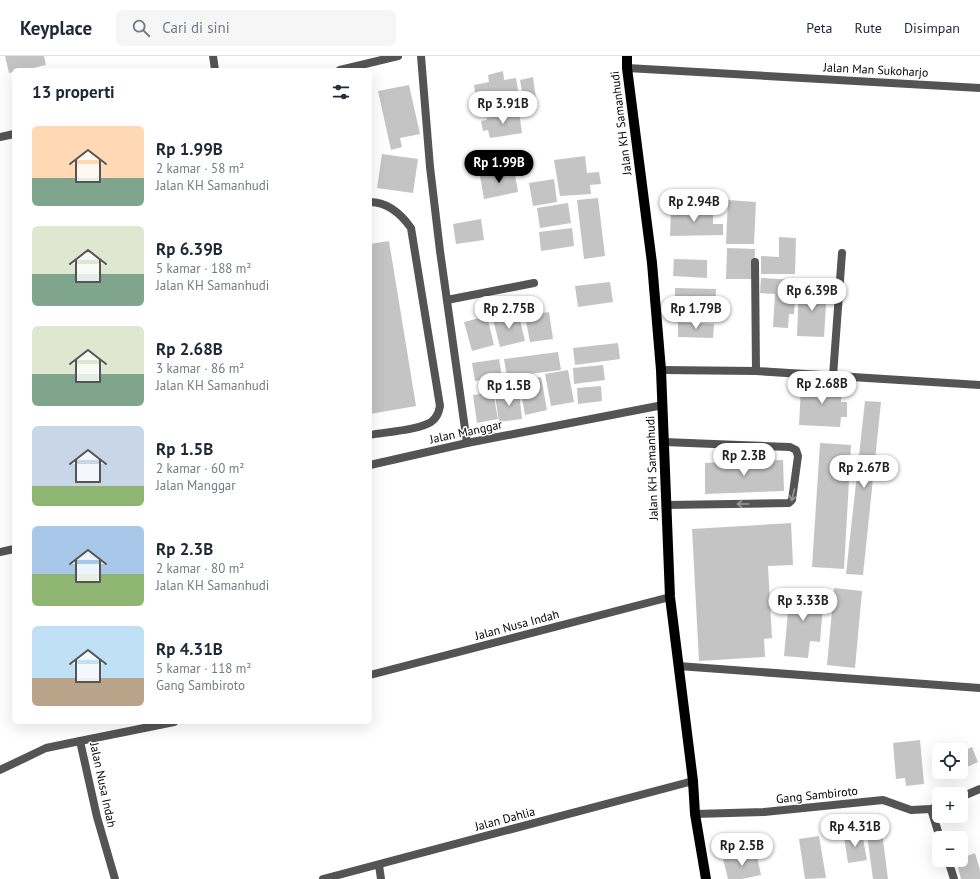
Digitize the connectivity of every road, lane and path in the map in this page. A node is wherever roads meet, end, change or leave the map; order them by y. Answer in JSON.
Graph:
{"nodes":[{"id":1,"x":213,"y":56,"type":"edge"},
{"id":2,"x":398,"y":56,"type":"edge"},
{"id":3,"x":421,"y":56,"type":"edge"},
{"id":4,"x":627,"y":56,"type":"edge"},
{"id":5,"x":215,"y":68,"type":"edge"},
{"id":6,"x":348,"y":68,"type":"edge"},
{"id":7,"x":627,"y":68,"type":"junction"},
{"id":8,"x":980,"y":88,"type":"edge"},
{"id":9,"x":12,"y":134,"type":"edge"},
{"id":10,"x":0,"y":137,"type":"edge"},
{"id":11,"x":372,"y":202,"type":"edge"},
{"id":12,"x":842,"y":253,"type":"dead end"},
{"id":13,"x":755,"y":262,"type":"dead end"},
{"id":14,"x":534,"y":283,"type":"dead end"},
{"id":15,"x":447,"y":300,"type":"junction"},
{"id":16,"x":661,"y":370,"type":"junction"},
{"id":17,"x":756,"y":371,"type":"junction"},
{"id":18,"x":833,"y":376,"type":"junction"},
{"id":19,"x":980,"y":385,"type":"edge"},
{"id":20,"x":663,"y":405,"type":"junction"},
{"id":21,"x":372,"y":435,"type":"edge"},
{"id":22,"x":467,"y":442,"type":"junction"},
{"id":23,"x":664,"y":442,"type":"junction"},
{"id":24,"x":372,"y":466,"type":"edge"},
{"id":25,"x":666,"y":505,"type":"junction"},
{"id":26,"x":12,"y":549,"type":"edge"},
{"id":27,"x":0,"y":552,"type":"edge"},
{"id":28,"x":670,"y":597,"type":"junction"},
{"id":29,"x":678,"y":666,"type":"junction"},
{"id":30,"x":372,"y":674,"type":"edge"},
{"id":31,"x":980,"y":688,"type":"edge"},
{"id":32,"x":164,"y":724,"type":"edge"},
{"id":33,"x":80,"y":741,"type":"junction"},
{"id":34,"x":0,"y":770,"type":"edge"},
{"id":35,"x":694,"y":781,"type":"junction"},
{"id":36,"x":980,"y":789,"type":"edge"},
{"id":37,"x":968,"y":794,"type":"edge"},
{"id":38,"x":932,"y":808,"type":"edge"},
{"id":39,"x":695,"y":814,"type":"junction"},
{"id":40,"x":379,"y":865,"type":"junction"},
{"id":41,"x":950,"y":867,"type":"edge"},
{"id":42,"x":116,"y":879,"type":"edge"},
{"id":43,"x":323,"y":879,"type":"edge"},
{"id":44,"x":381,"y":879,"type":"edge"},
{"id":45,"x":706,"y":879,"type":"edge"},
{"id":46,"x":954,"y":879,"type":"edge"}],
"edges":[{"from":1,"to":5,"type":"street"},
{"from":2,"to":6,"type":"street"},
{"from":3,"to":15,"type":"street"},
{"from":4,"to":7,"type":"main road","name":"Jalan KH Samanhudi"},
{"from":7,"to":8,"type":"street","name":"Jalan Man Sukoharjo"},
{"from":7,"to":16,"type":"main road","name":"Jalan KH Samanhudi"},
{"from":9,"to":10,"type":"street"},
{"from":11,"to":21,"type":"street"},
{"from":12,"to":18,"type":"street"},
{"from":13,"to":17,"type":"street"},
{"from":14,"to":15,"type":"street"},
{"from":15,"to":22,"type":"street"},
{"from":16,"to":17,"type":"street"},
{"from":16,"to":20,"type":"main road","name":"Jalan KH Samanhudi"},
{"from":17,"to":18,"type":"street"},
{"from":18,"to":19,"type":"street"},
{"from":20,"to":22,"type":"street","name":"Jalan Manggar"},
{"from":20,"to":23,"type":"main road","name":"Jalan KH Samanhudi"},
{"from":22,"to":24,"type":"street","name":"Jalan Manggar"},
{"from":23,"to":25,"type":"main road","name":"Jalan KH Samanhudi"},
{"from":23,"to":25,"type":"street","one_way":true},
{"from":25,"to":28,"type":"main road","name":"Jalan KH Samanhudi"},
{"from":26,"to":27,"type":"street"},
{"from":28,"to":29,"type":"main road","name":"Jalan KH Samanhudi"},
{"from":28,"to":30,"type":"street","name":"Jalan Nusa Indah"},
{"from":29,"to":31,"type":"street"},
{"from":29,"to":35,"type":"main road","name":"Jalan KH Samanhudi"},
{"from":32,"to":33,"type":"street","name":"Jalan Nusa Indah"},
{"from":33,"to":34,"type":"street"},
{"from":33,"to":42,"type":"street","name":"Jalan Nusa Indah"},
{"from":35,"to":39,"type":"main road","name":"Jalan KH Samanhudi"},
{"from":35,"to":40,"type":"street","name":"Jalan Dahlia"},
{"from":36,"to":37,"type":"street"},
{"from":38,"to":39,"type":"street","name":"Gang Sambiroto"},
{"from":39,"to":45,"type":"main road","name":"Jalan KH Samanhudi"},
{"from":40,"to":43,"type":"street","name":"Jalan Dahlia"},
{"from":40,"to":44,"type":"street"},
{"from":41,"to":46,"type":"street"}]}
